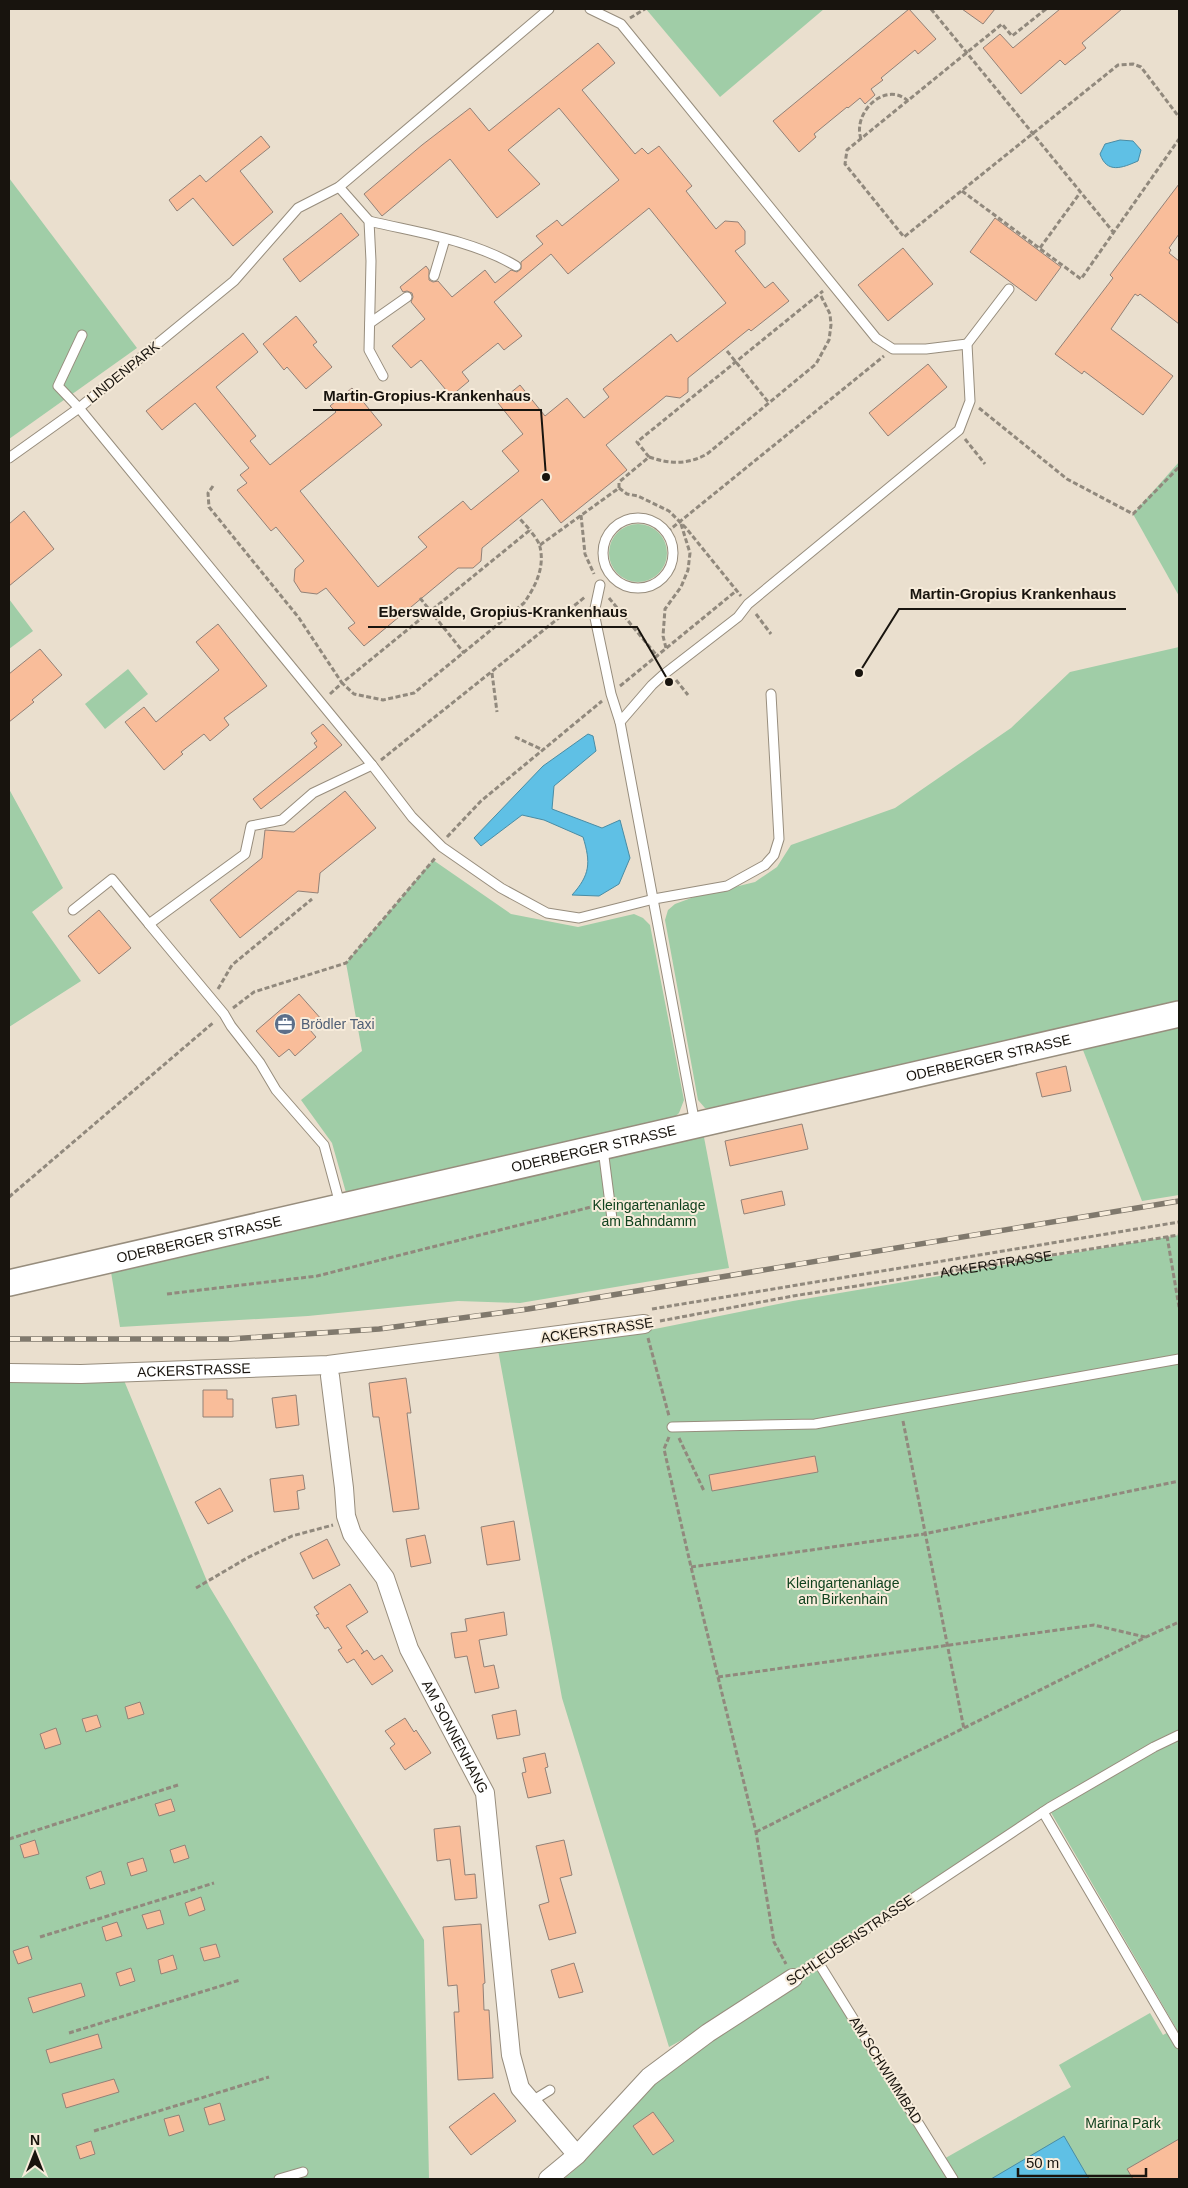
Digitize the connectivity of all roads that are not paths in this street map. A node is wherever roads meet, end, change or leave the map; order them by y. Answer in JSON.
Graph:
{"nodes":[{"id":1,"x":549,"y":9,"type":"edge"},
{"id":2,"x":590,"y":9,"type":"edge"},
{"id":3,"x":339,"y":187,"type":"junction"},
{"id":4,"x":369,"y":222,"type":"junction"},
{"id":5,"x":446,"y":239,"type":"junction"},
{"id":6,"x":516,"y":266,"type":"dead end"},
{"id":7,"x":434,"y":276,"type":"dead end"},
{"id":8,"x":1009,"y":289,"type":"dead end"},
{"id":9,"x":407,"y":297,"type":"dead end"},
{"id":10,"x":370,"y":323,"type":"junction"},
{"id":11,"x":82,"y":335,"type":"dead end"},
{"id":12,"x":966,"y":344,"type":"junction"},
{"id":13,"x":383,"y":376,"type":"dead end"},
{"id":14,"x":79,"y":408,"type":"junction"},
{"id":15,"x":9,"y":458,"type":"edge"},
{"id":16,"x":667,"y":532,"type":"joint"},
{"id":17,"x":600,"y":585,"type":"road end"},
{"id":18,"x":771,"y":694,"type":"dead end"},
{"id":19,"x":620,"y":722,"type":"junction"},
{"id":20,"x":372,"y":765,"type":"junction"},
{"id":21,"x":654,"y":899,"type":"junction"},
{"id":22,"x":73,"y":910,"type":"dead end"},
{"id":23,"x":149,"y":924,"type":"junction"},
{"id":24,"x":1179,"y":1014,"type":"edge"},
{"id":25,"x":695,"y":1125,"type":"junction"},
{"id":26,"x":602,"y":1146,"type":"junction"},
{"id":27,"x":340,"y":1207,"type":"junction"},
{"id":28,"x":612,"y":1220,"type":"dead end"},
{"id":29,"x":9,"y":1283,"type":"edge"},
{"id":30,"x":645,"y":1317,"type":"road end"},
{"id":31,"x":1179,"y":1359,"type":"edge"},
{"id":32,"x":9,"y":1373,"type":"edge"},
{"id":33,"x":330,"y":1376,"type":"dead end"},
{"id":34,"x":672,"y":1427,"type":"road end"},
{"id":35,"x":1179,"y":1735,"type":"edge"},
{"id":36,"x":1043,"y":1812,"type":"junction"},
{"id":37,"x":818,"y":1962,"type":"junction"},
{"id":38,"x":793,"y":1978,"type":"joint"},
{"id":39,"x":1179,"y":2044,"type":"edge"},
{"id":40,"x":550,"y":2090,"type":"dead end"},
{"id":41,"x":532,"y":2101,"type":"junction"},
{"id":42,"x":578,"y":2155,"type":"junction"},
{"id":43,"x":303,"y":2172,"type":"dead end"},
{"id":44,"x":279,"y":2179,"type":"edge"},
{"id":45,"x":548,"y":2179,"type":"edge"},
{"id":46,"x":953,"y":2179,"type":"edge"}],
"edges":[{"from":1,"to":3,"type":"lane","name":"LINDENPARK"},
{"from":2,"to":12,"type":"lane"},
{"from":3,"to":4,"type":"lane"},
{"from":3,"to":14,"type":"lane","name":"LINDENPARK"},
{"from":4,"to":5,"type":"lane"},
{"from":4,"to":10,"type":"lane"},
{"from":5,"to":6,"type":"lane"},
{"from":5,"to":7,"type":"lane"},
{"from":8,"to":12,"type":"lane"},
{"from":9,"to":10,"type":"lane"},
{"from":10,"to":13,"type":"lane"},
{"from":11,"to":14,"type":"lane"},
{"from":12,"to":19,"type":"lane"},
{"from":14,"to":15,"type":"lane","name":"LINDENPARK"},
{"from":14,"to":20,"type":"lane"},
{"from":16,"to":16,"type":"lane"},
{"from":17,"to":19,"type":"lane"},
{"from":18,"to":21,"type":"lane"},
{"from":19,"to":21,"type":"lane"},
{"from":20,"to":21,"type":"lane"},
{"from":20,"to":23,"type":"lane"},
{"from":21,"to":25,"type":"lane"},
{"from":22,"to":23,"type":"lane"},
{"from":23,"to":27,"type":"lane"},
{"from":24,"to":25,"type":"main road","name":"ODERBERGER STRASSE"},
{"from":25,"to":26,"type":"main road","name":"ODERBERGER STRASSE"},
{"from":26,"to":27,"type":"main road","name":"ODERBERGER STRASSE"},
{"from":26,"to":28,"type":"lane"},
{"from":27,"to":29,"type":"main road","name":"ODERBERGER STRASSE"},
{"from":30,"to":32,"type":"street","name":"ACKERSTRASSE"},
{"from":31,"to":34,"type":"lane"},
{"from":33,"to":41,"type":"street","name":"AM SONNENHANG"},
{"from":35,"to":36,"type":"lane","name":"SCHLEUSENSTRASSE"},
{"from":36,"to":37,"type":"lane","name":"SCHLEUSENSTRASSE"},
{"from":36,"to":39,"type":"lane"},
{"from":37,"to":38,"type":"lane","name":"SCHLEUSENSTRASSE"},
{"from":37,"to":46,"type":"lane","name":"AM SCHWIMMBAD"},
{"from":38,"to":42,"type":"street","name":"SCHLEUSENSTRASSE"},
{"from":40,"to":41,"type":"lane"},
{"from":41,"to":42,"type":"street","name":"AM SONNENHANG"},
{"from":42,"to":45,"type":"street","name":"SCHLEUSENSTRASSE"},
{"from":43,"to":44,"type":"lane"}]}
